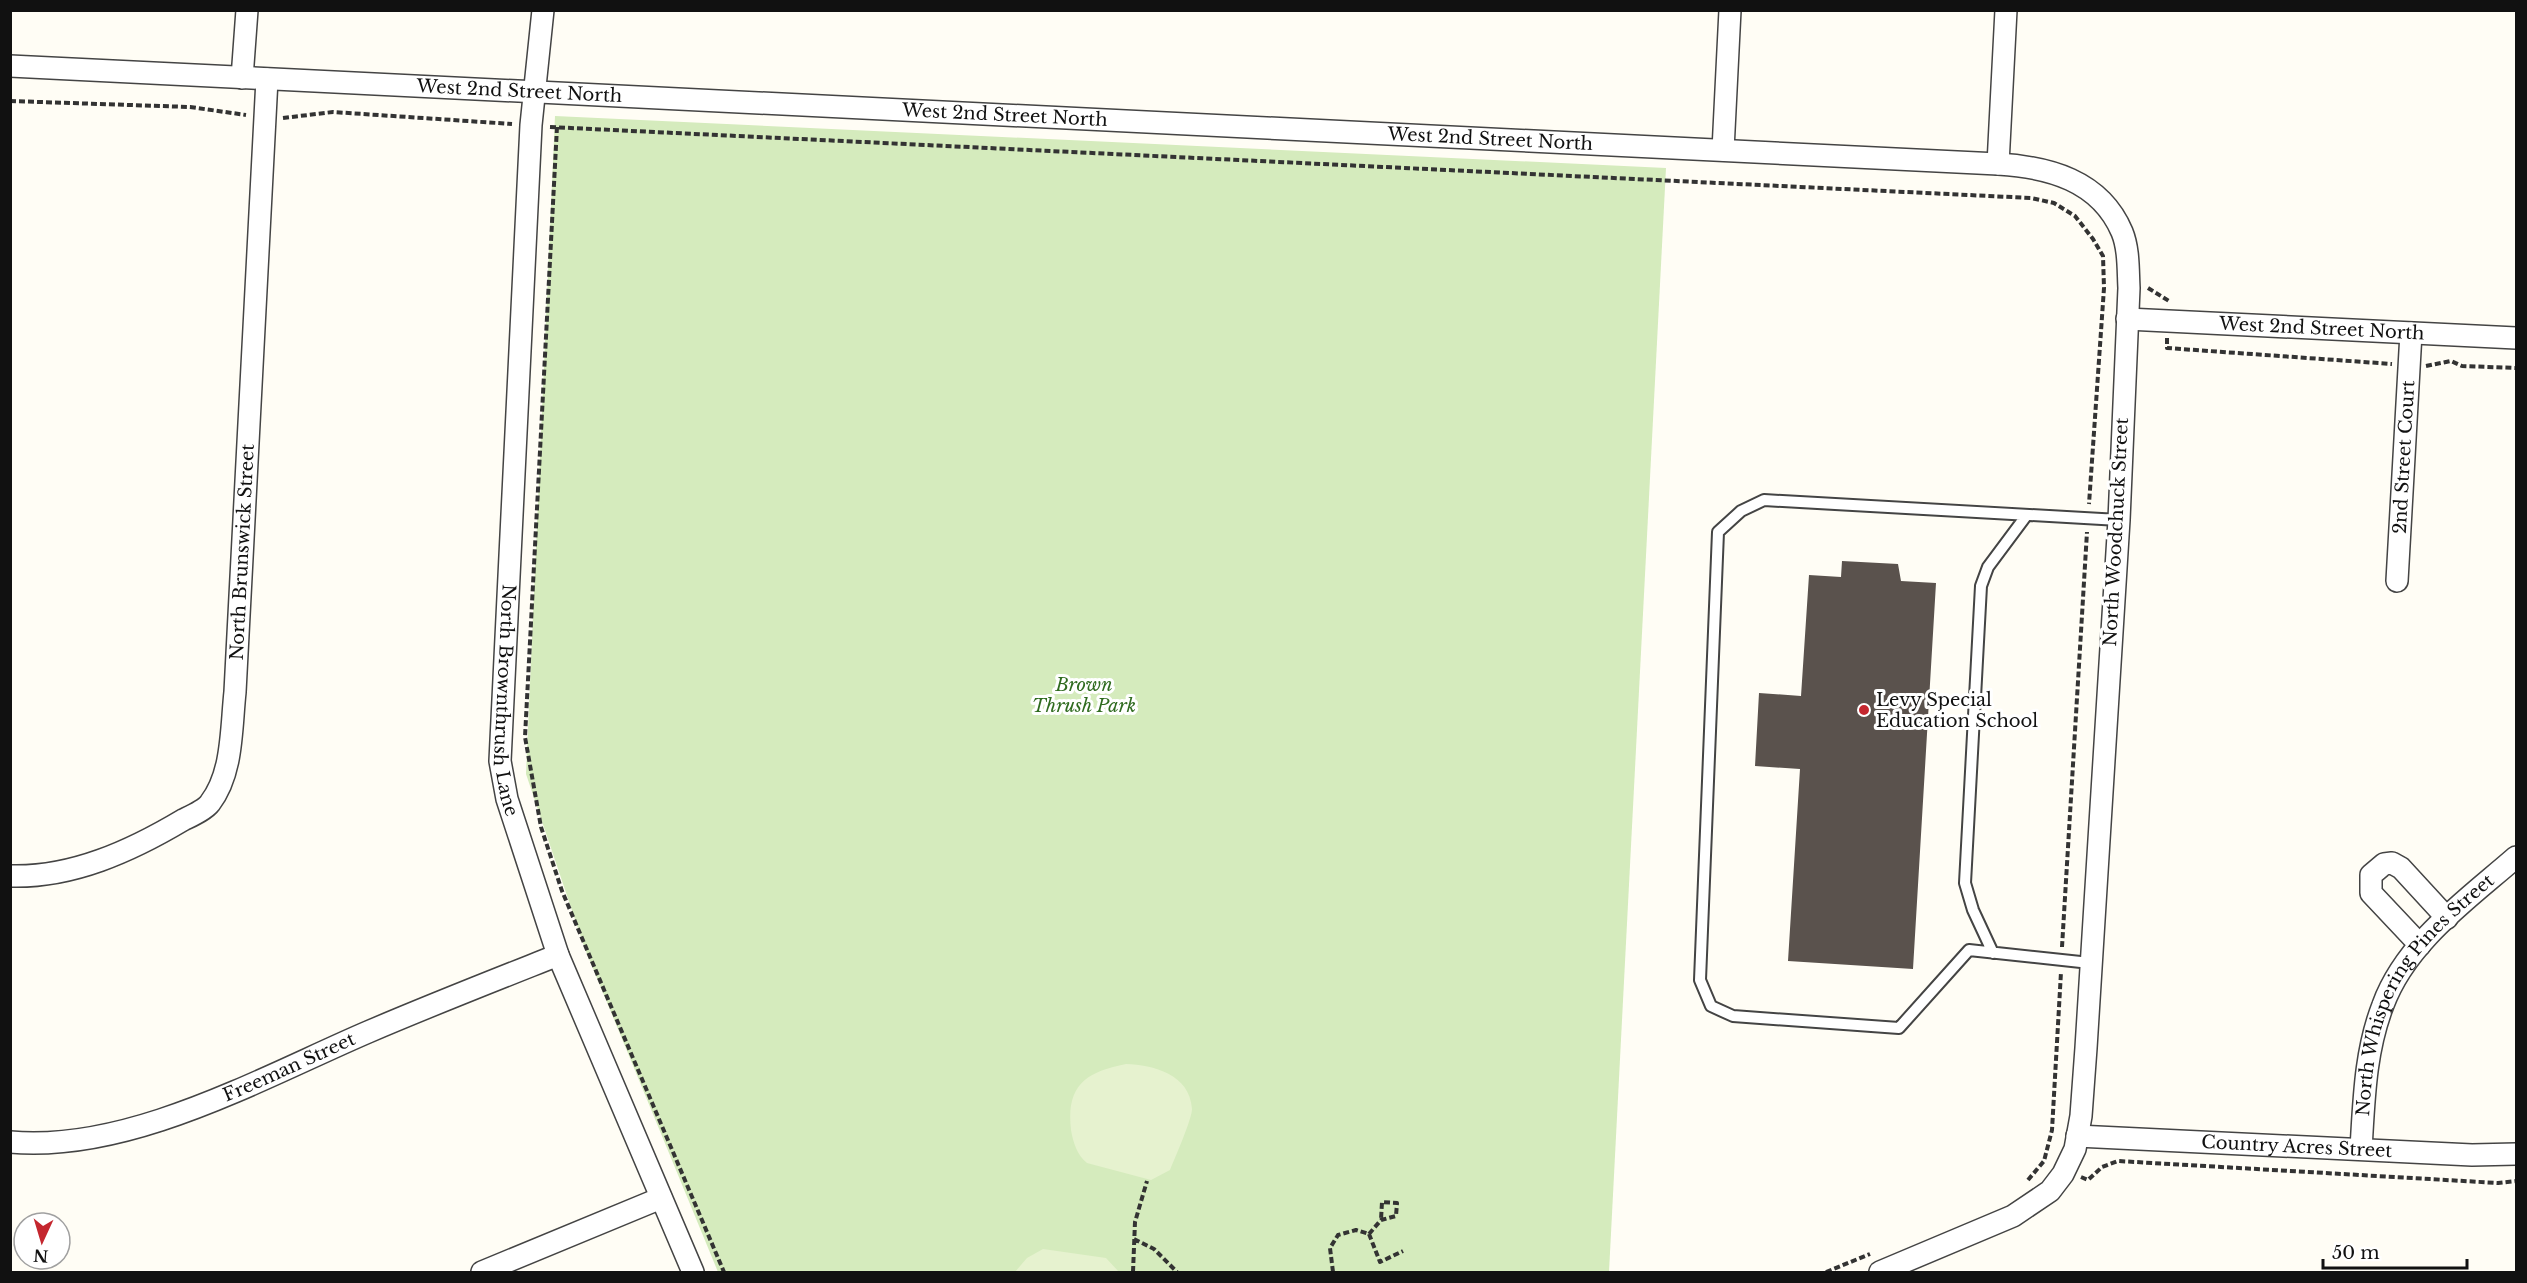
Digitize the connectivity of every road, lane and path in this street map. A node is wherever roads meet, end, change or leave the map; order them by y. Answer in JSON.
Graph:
{"nodes":[{"id":1,"x":247,"y":10,"type":"edge"},
{"id":2,"x":543,"y":10,"type":"edge"},
{"id":3,"x":1730,"y":10,"type":"edge"},
{"id":4,"x":2006,"y":10,"type":"edge"},
{"id":5,"x":10,"y":66,"type":"edge"},
{"id":6,"x":243,"y":78,"type":"junction"},
{"id":7,"x":267,"y":80,"type":"junction"},
{"id":8,"x":534,"y":93,"type":"junction"},
{"id":9,"x":1722,"y":150,"type":"junction"},
{"id":10,"x":1998,"y":164,"type":"junction"},
{"id":11,"x":2127,"y":319,"type":"junction"},
{"id":12,"x":2411,"y":333,"type":"junction"},
{"id":13,"x":2517,"y":338,"type":"edge"},
{"id":14,"x":2025,"y":516,"type":"junction"},
{"id":15,"x":2088,"y":519,"type":"junction"},
{"id":16,"x":2119,"y":520,"type":"junction"},
{"id":17,"x":2397,"y":581,"type":"dead end"},
{"id":18,"x":2517,"y":857,"type":"edge"},
{"id":19,"x":10,"y":876,"type":"edge"},
{"id":20,"x":2447,"y":918,"type":"junction"},
{"id":21,"x":2420,"y":945,"type":"junction"},
{"id":22,"x":1993,"y":953,"type":"junction"},
{"id":23,"x":558,"y":955,"type":"junction"},
{"id":24,"x":2062,"y":960,"type":"junction"},
{"id":25,"x":2090,"y":963,"type":"junction"},
{"id":26,"x":2077,"y":1136,"type":"junction"},
{"id":27,"x":10,"y":1142,"type":"edge"},
{"id":28,"x":2361,"y":1149,"type":"junction"},
{"id":29,"x":2517,"y":1154,"type":"edge"},
{"id":30,"x":2044,"y":1161,"type":"junction"},
{"id":31,"x":2065,"y":1170,"type":"junction"},
{"id":32,"x":1147,"y":1180,"type":"dead end"},
{"id":33,"x":2517,"y":1181,"type":"edge"},
{"id":34,"x":2020,"y":1187,"type":"dead end"},
{"id":35,"x":661,"y":1198,"type":"junction"},
{"id":36,"x":1381,"y":1220,"type":"junction"},
{"id":37,"x":1369,"y":1234,"type":"junction"},
{"id":38,"x":1134,"y":1239,"type":"junction"},
{"id":39,"x":1403,"y":1251,"type":"dead end"},
{"id":40,"x":1878,"y":1251,"type":"dead end"},
{"id":41,"x":482,"y":1272,"type":"edge"},
{"id":42,"x":693,"y":1272,"type":"edge"},
{"id":43,"x":723,"y":1272,"type":"edge"},
{"id":44,"x":1133,"y":1272,"type":"edge"},
{"id":45,"x":1177,"y":1272,"type":"edge"},
{"id":46,"x":1333,"y":1272,"type":"edge"},
{"id":47,"x":1826,"y":1272,"type":"edge"},
{"id":48,"x":1880,"y":1272,"type":"edge"}],
"edges":[{"from":1,"to":6,"type":"street"},
{"from":2,"to":8,"type":"street","name":"North Brownthrush Lane"},
{"from":3,"to":9,"type":"street"},
{"from":4,"to":10,"type":"street"},
{"from":5,"to":6,"type":"street","name":"West 2nd Street North"},
{"from":6,"to":7,"type":"street","name":"West 2nd Street North"},
{"from":7,"to":8,"type":"street","name":"West 2nd Street North"},
{"from":7,"to":19,"type":"street","name":"North Brunswick Street"},
{"from":8,"to":9,"type":"street","name":"West 2nd Street North"},
{"from":8,"to":23,"type":"street","name":"North Brownthrush Lane"},
{"from":9,"to":10,"type":"street","name":"West 2nd Street North"},
{"from":10,"to":11,"type":"street","name":"North Woodchuck Street"},
{"from":11,"to":12,"type":"street","name":"West 2nd Street North"},
{"from":11,"to":16,"type":"street","name":"North Woodchuck Street"},
{"from":12,"to":13,"type":"street","name":"West 2nd Street North"},
{"from":12,"to":17,"type":"street","name":"2nd Street Court"},
{"from":14,"to":15,"type":"lane"},
{"from":14,"to":22,"type":"lane"},
{"from":14,"to":22,"type":"lane"},
{"from":15,"to":16,"type":"lane"},
{"from":15,"to":24,"type":"path"},
{"from":15,"to":43,"type":"path"},
{"from":16,"to":25,"type":"street","name":"North Woodchuck Street"},
{"from":18,"to":20,"type":"street","name":"North Whispering Pines Street"},
{"from":20,"to":21,"type":"street","name":"North Whispering Pines Street"},
{"from":20,"to":21,"type":"street"},
{"from":21,"to":28,"type":"street","name":"North Whispering Pines Street"},
{"from":22,"to":24,"type":"lane"},
{"from":23,"to":27,"type":"street","name":"Freeman Street"},
{"from":23,"to":35,"type":"street","name":"North Brownthrush Lane"},
{"from":24,"to":25,"type":"lane"},
{"from":24,"to":30,"type":"path"},
{"from":25,"to":26,"type":"street","name":"North Woodchuck Street"},
{"from":26,"to":28,"type":"street","name":"Country Acres Street"},
{"from":26,"to":31,"type":"street","name":"North Woodchuck Street"},
{"from":28,"to":29,"type":"street","name":"Country Acres Street"},
{"from":30,"to":31,"type":"path"},
{"from":30,"to":34,"type":"path"},
{"from":31,"to":33,"type":"path"},
{"from":31,"to":48,"type":"street","name":"North Woodchuck Street"},
{"from":32,"to":38,"type":"path"},
{"from":35,"to":41,"type":"street"},
{"from":35,"to":42,"type":"street","name":"North Brownthrush Lane"},
{"from":36,"to":36,"type":"path"},
{"from":36,"to":37,"type":"path"},
{"from":37,"to":39,"type":"path"},
{"from":37,"to":46,"type":"path"},
{"from":38,"to":44,"type":"path"},
{"from":38,"to":45,"type":"path"},
{"from":40,"to":47,"type":"path"}]}
